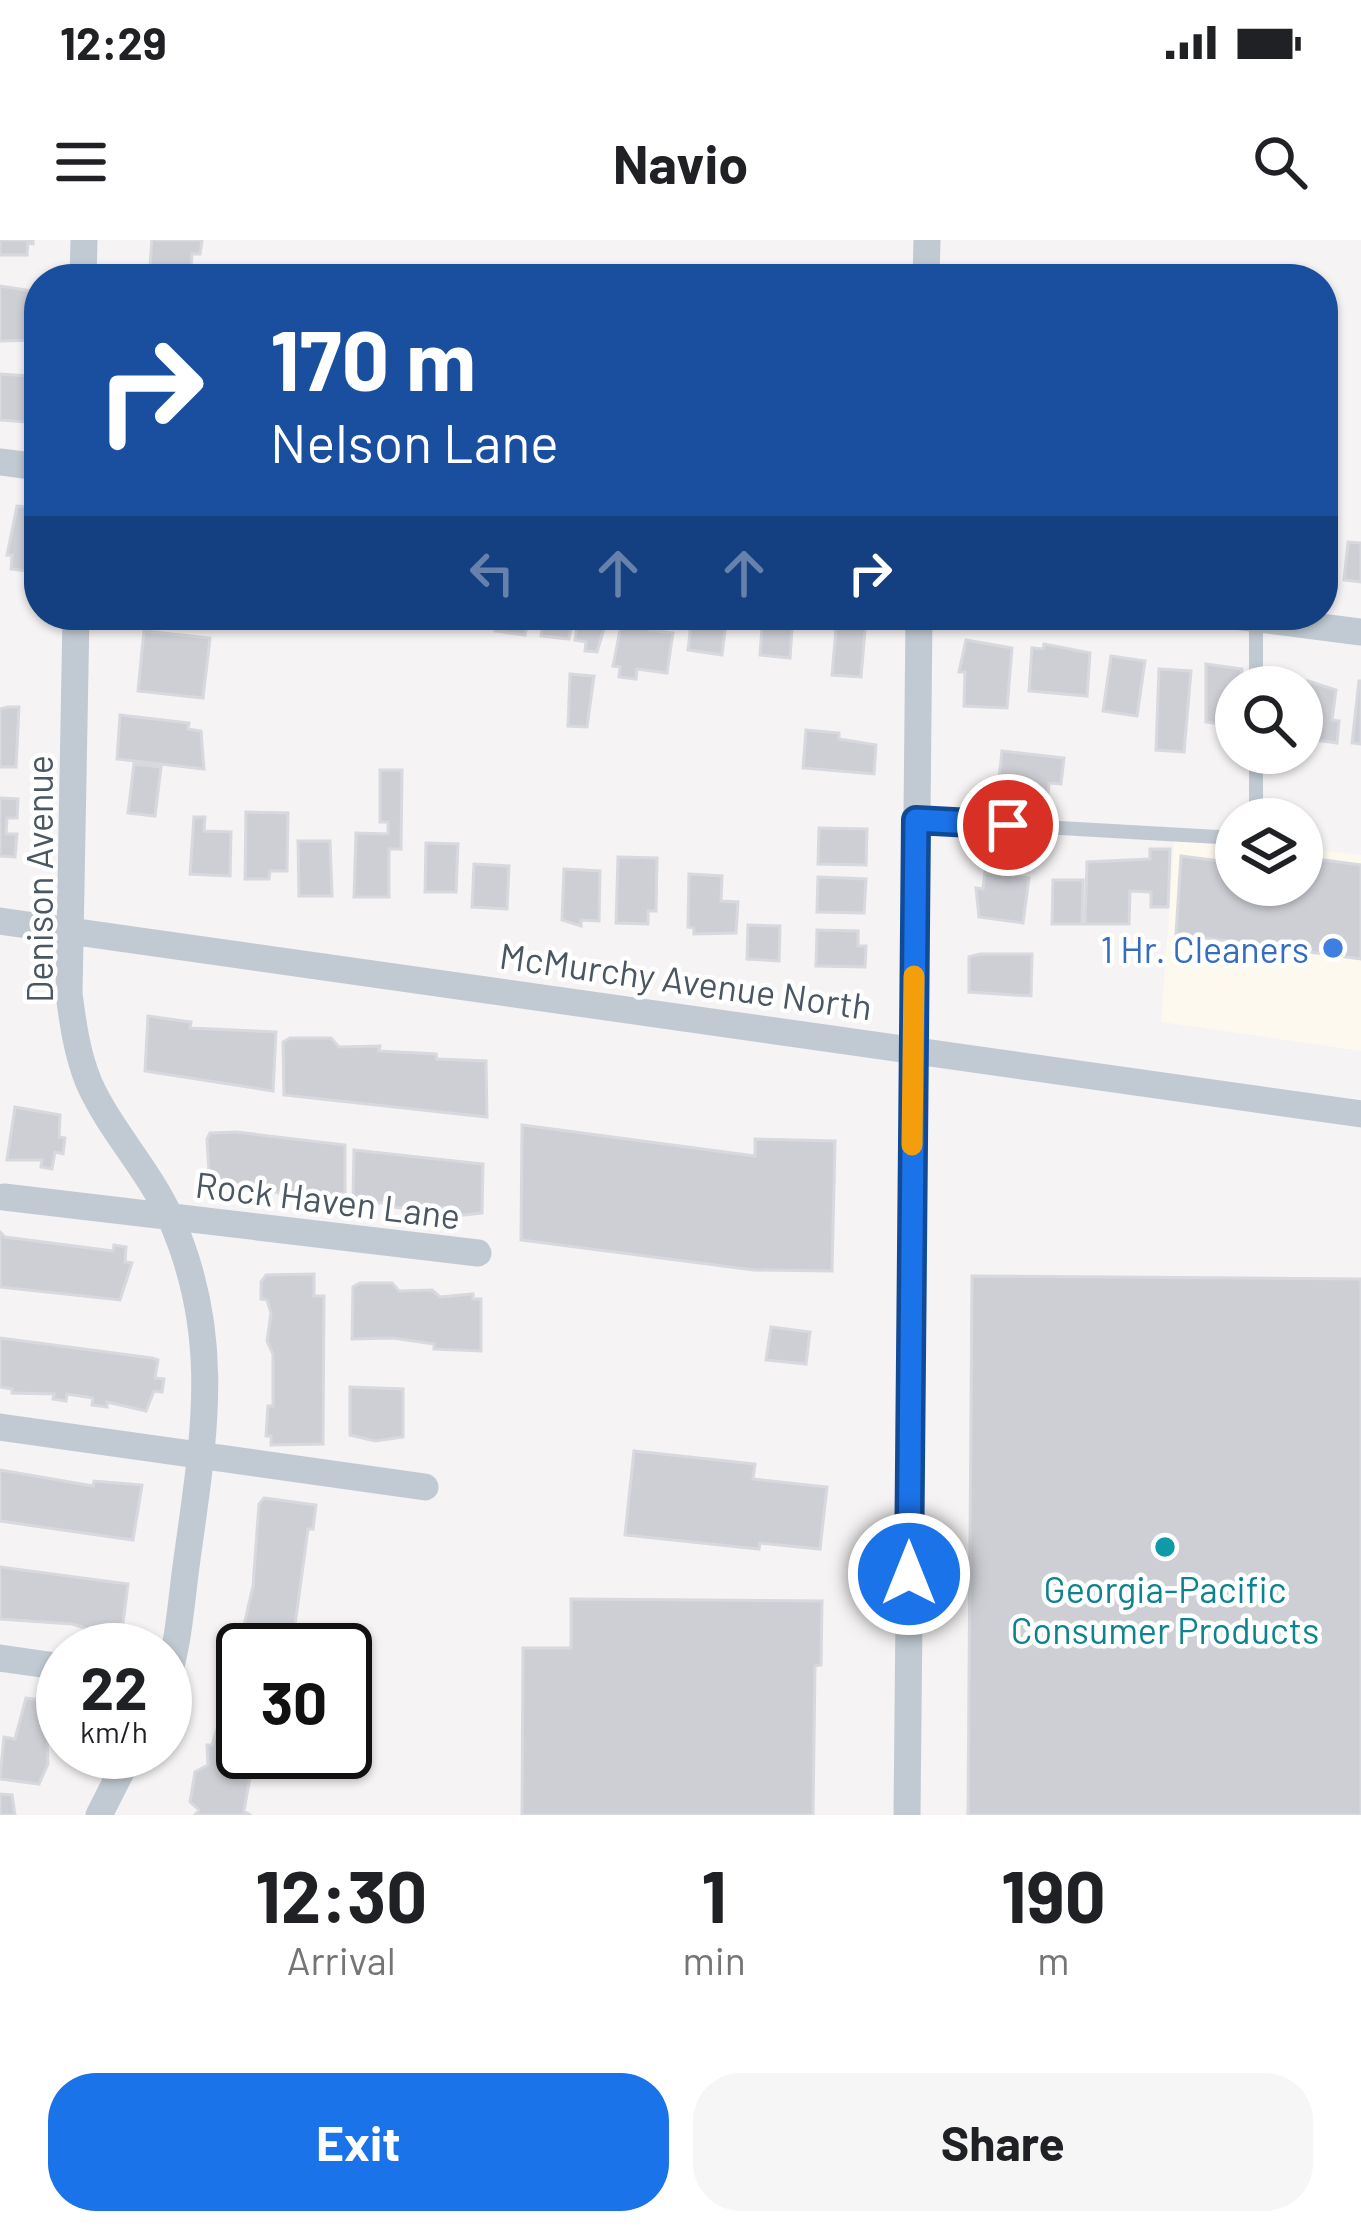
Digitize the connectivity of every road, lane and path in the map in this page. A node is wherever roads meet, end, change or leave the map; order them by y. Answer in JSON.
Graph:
{"nodes":[{"id":1,"x":76,"y":630,"type":"edge"},
{"id":2,"x":920,"y":630,"type":"edge"},
{"id":3,"x":1245,"y":630,"type":"edge"},
{"id":4,"x":1252,"y":666,"type":"edge"},
{"id":5,"x":916,"y":820,"type":"junction"},
{"id":6,"x":1215,"y":837,"type":"edge"},
{"id":7,"x":0,"y":921,"type":"edge"},
{"id":8,"x":73,"y":931,"type":"junction"},
{"id":9,"x":913,"y":1048,"type":"junction"},
{"id":10,"x":1361,"y":1114,"type":"edge"},
{"id":11,"x":4,"y":1197,"type":"dead end"},
{"id":12,"x":170,"y":1217,"type":"junction"},
{"id":13,"x":478,"y":1253,"type":"dead end"},
{"id":14,"x":0,"y":1427,"type":"edge"},
{"id":15,"x":202,"y":1455,"type":"junction"},
{"id":16,"x":425,"y":1487,"type":"dead end"},
{"id":17,"x":175,"y":1623,"type":"edge"},
{"id":18,"x":0,"y":1658,"type":"edge"},
{"id":19,"x":36,"y":1663,"type":"edge"},
{"id":20,"x":117,"y":1779,"type":"edge"},
{"id":21,"x":99,"y":1815,"type":"edge"},
{"id":22,"x":908,"y":1815,"type":"edge"}],
"edges":[{"from":1,"to":8,"type":"street","name":"Denison Avenue"},
{"from":2,"to":5,"type":"street"},
{"from":3,"to":4,"type":"lane"},
{"from":5,"to":6,"type":"lane"},
{"from":5,"to":9,"type":"street"},
{"from":7,"to":8,"type":"street","name":"McMurchy Avenue North"},
{"from":8,"to":9,"type":"street","name":"McMurchy Avenue North"},
{"from":8,"to":12,"type":"street","name":"Denison Avenue"},
{"from":9,"to":10,"type":"street","name":"McMurchy Avenue North"},
{"from":9,"to":22,"type":"street"},
{"from":11,"to":12,"type":"street","name":"Rock Haven Lane"},
{"from":12,"to":13,"type":"street","name":"Rock Haven Lane"},
{"from":12,"to":15,"type":"street","name":"Denison Avenue"},
{"from":14,"to":15,"type":"street"},
{"from":15,"to":16,"type":"street"},
{"from":15,"to":17,"type":"street","name":"Denison Avenue"},
{"from":18,"to":19,"type":"street"},
{"from":20,"to":21,"type":"street"}]}
